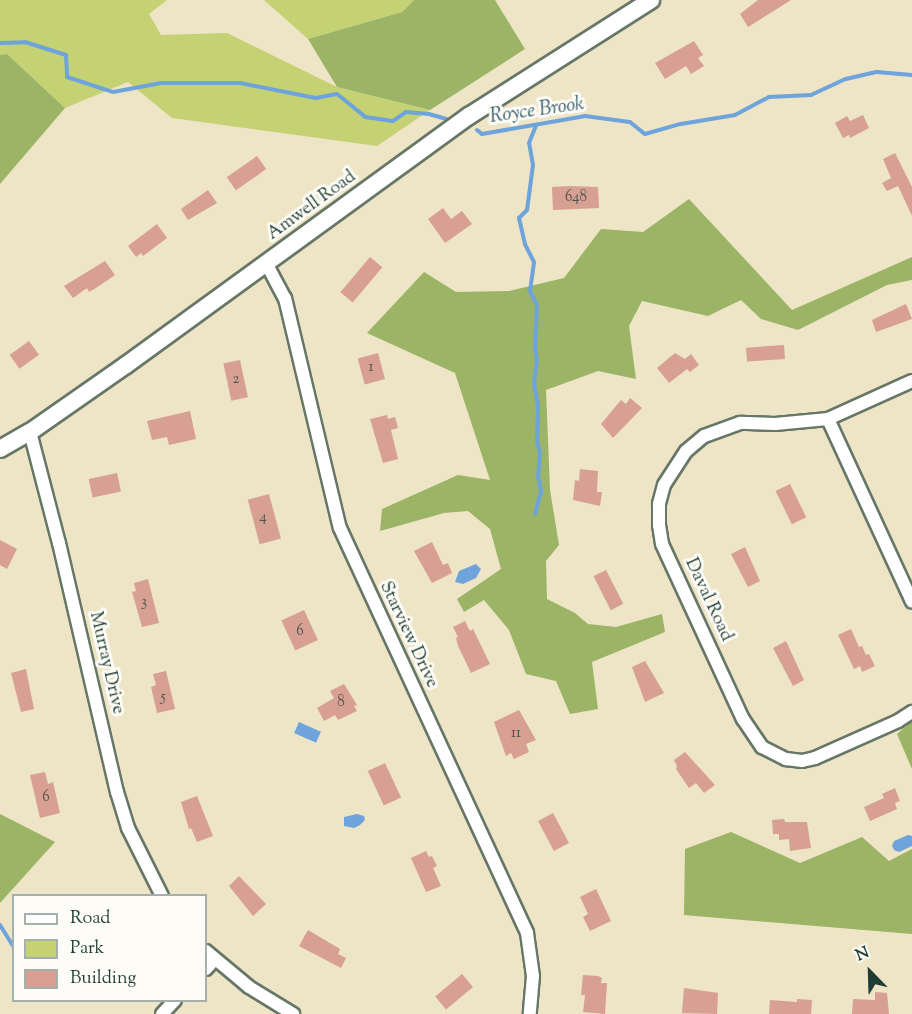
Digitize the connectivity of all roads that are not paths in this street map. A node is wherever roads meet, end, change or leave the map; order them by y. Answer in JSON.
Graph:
{"nodes":[{"id":1,"x":651,"y":0,"type":"edge"},
{"id":2,"x":266,"y":263,"type":"junction"},
{"id":3,"x":912,"y":381,"type":"edge"},
{"id":4,"x":828,"y":419,"type":"junction"},
{"id":5,"x":30,"y":432,"type":"junction"},
{"id":6,"x":0,"y":449,"type":"edge"},
{"id":7,"x":912,"y":602,"type":"edge"},
{"id":8,"x":912,"y":712,"type":"edge"},
{"id":9,"x":161,"y":894,"type":"edge"},
{"id":10,"x":208,"y":960,"type":"edge"},
{"id":11,"x":173,"y":1002,"type":"edge"},
{"id":12,"x":162,"y":1014,"type":"edge"},
{"id":13,"x":293,"y":1014,"type":"edge"},
{"id":14,"x":530,"y":1014,"type":"edge"}],
"edges":[{"from":1,"to":2,"type":"main road","name":"Amwell Road"},
{"from":2,"to":5,"type":"main road","name":"Amwell Road"},
{"from":2,"to":14,"type":"street","name":"Starview Drive"},
{"from":3,"to":4,"type":"street","name":"Daval Road"},
{"from":4,"to":7,"type":"street"},
{"from":4,"to":8,"type":"street","name":"Daval Road"},
{"from":5,"to":6,"type":"main road","name":"Amwell Road"},
{"from":5,"to":9,"type":"street","name":"Murray Drive"},
{"from":10,"to":13,"type":"street"},
{"from":11,"to":12,"type":"street"}]}
